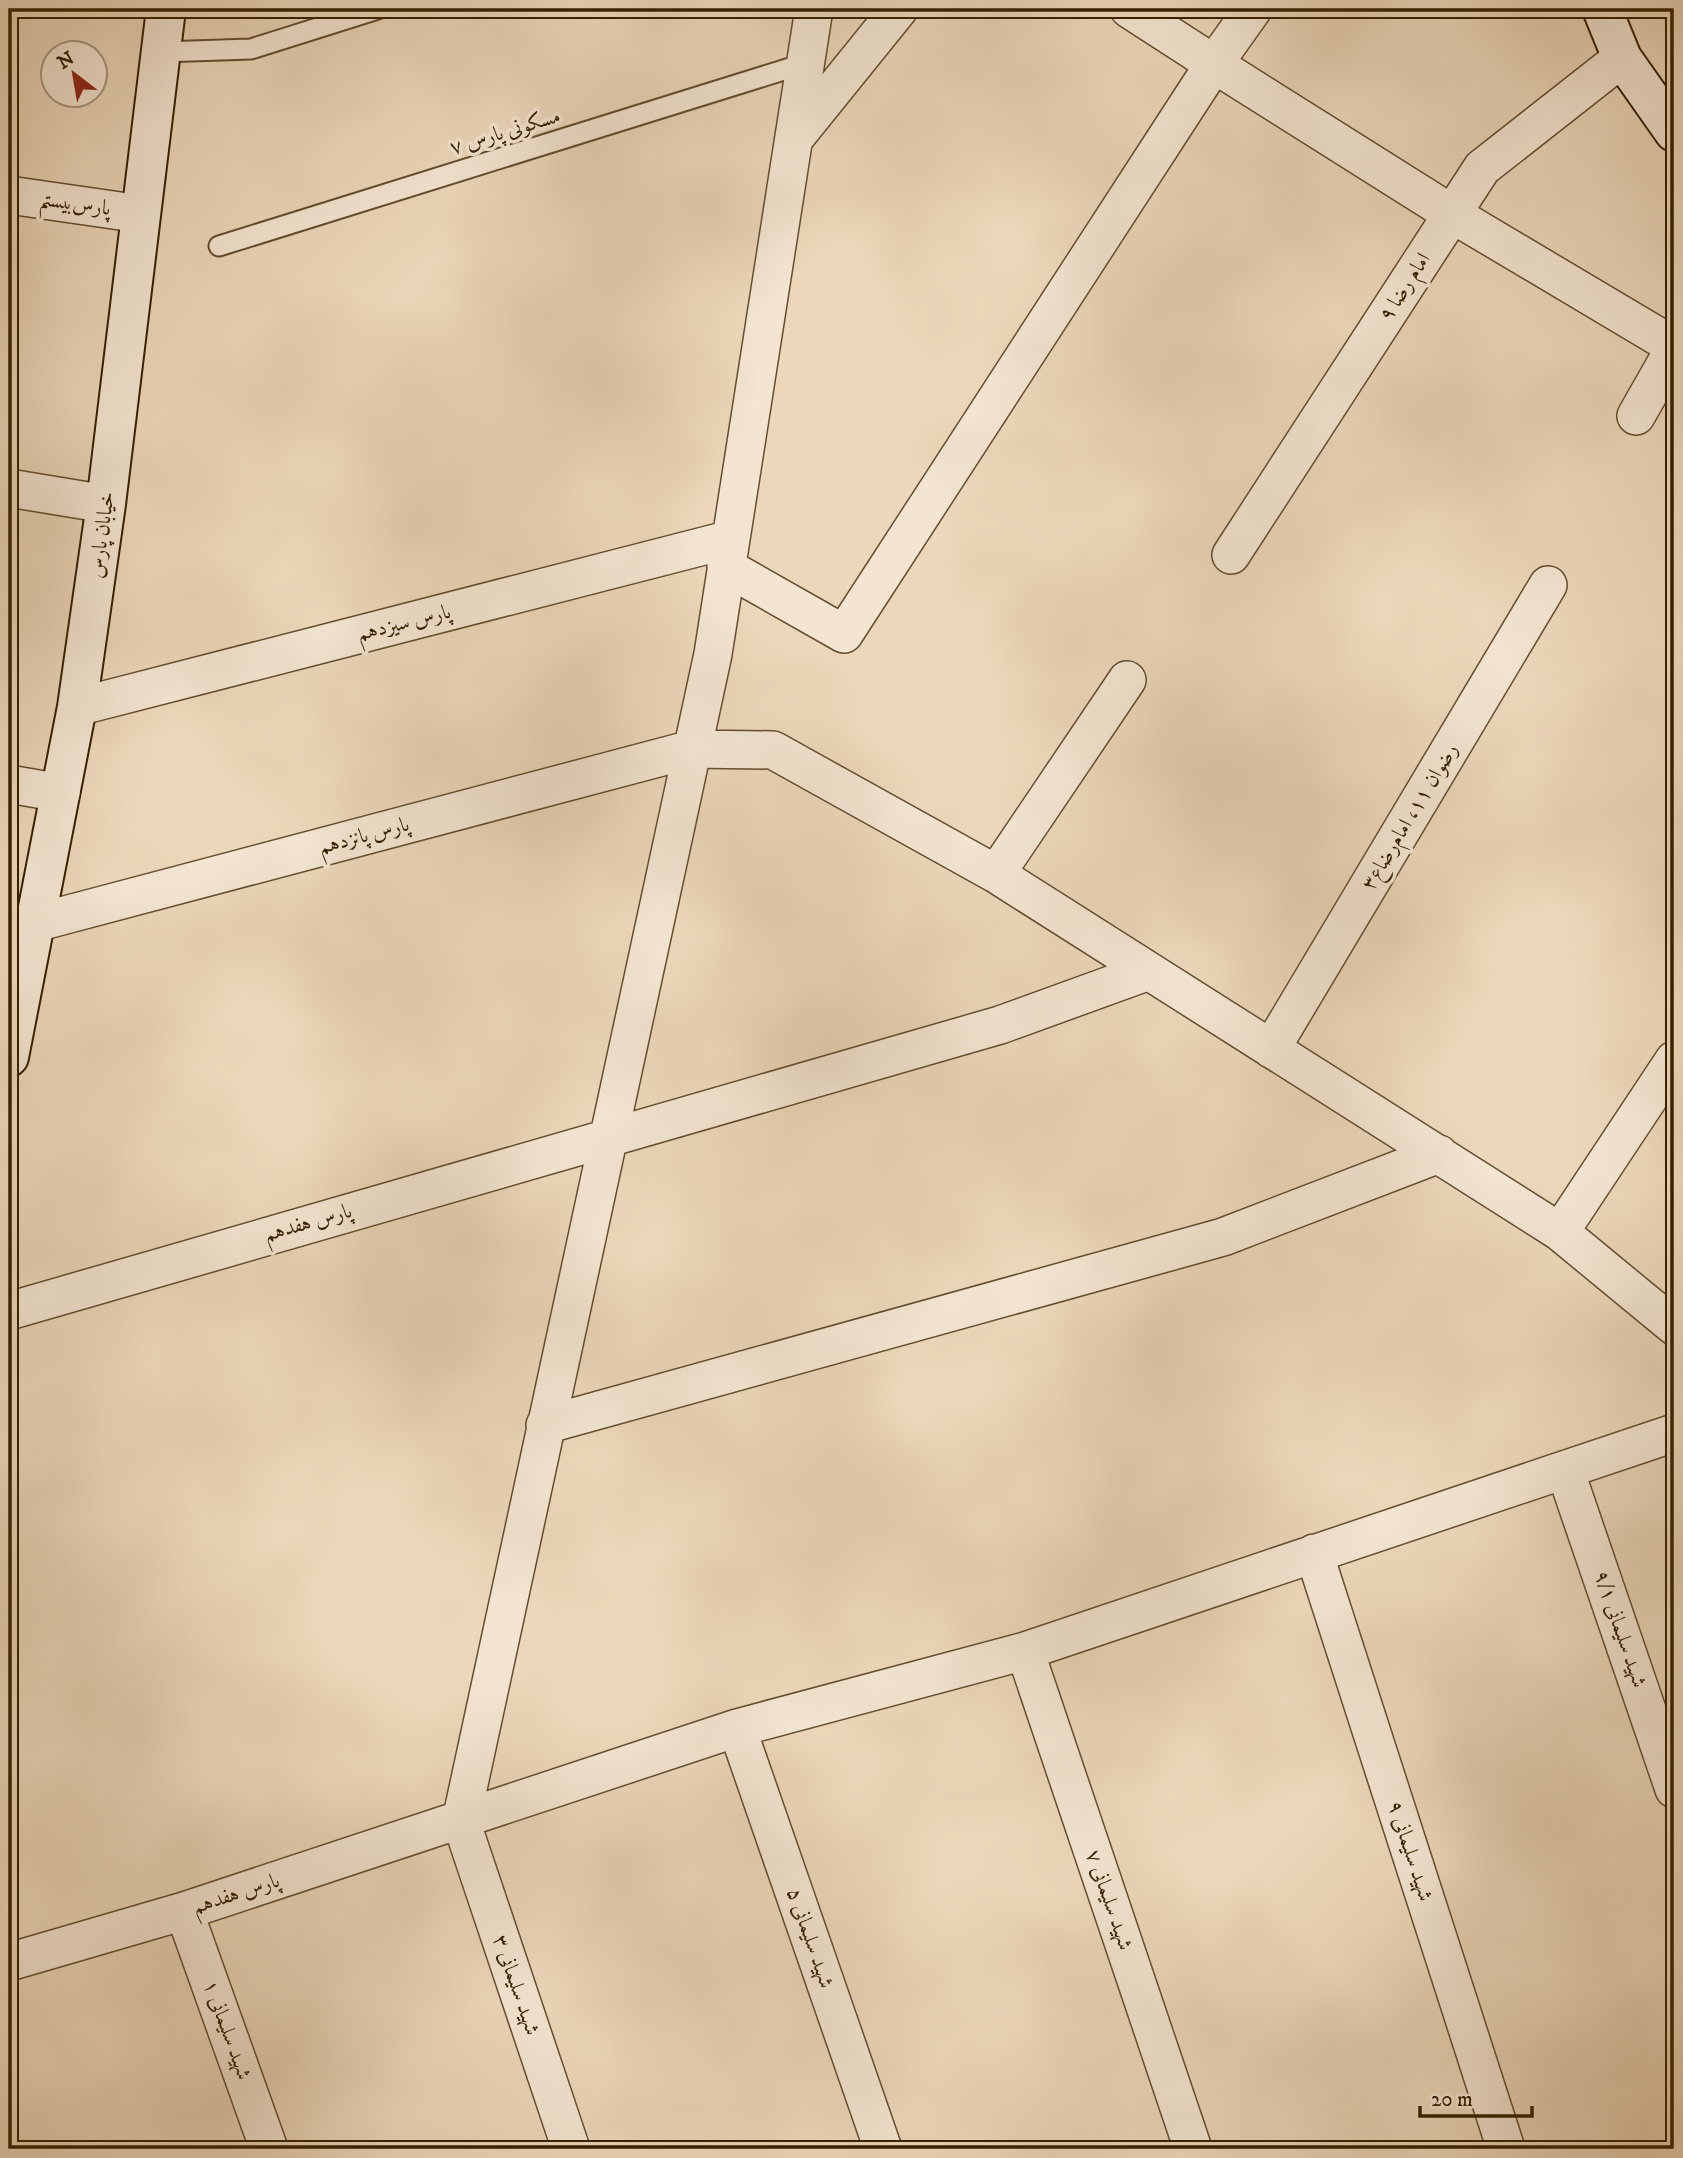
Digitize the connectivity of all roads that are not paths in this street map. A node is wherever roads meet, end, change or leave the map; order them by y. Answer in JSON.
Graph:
{"nodes":[{"id":1,"x":166,"y":9,"type":"edge"},
{"id":2,"x":378,"y":9,"type":"edge"},
{"id":3,"x":814,"y":9,"type":"edge"},
{"id":4,"x":899,"y":9,"type":"edge"},
{"id":5,"x":1129,"y":9,"type":"edge"},
{"id":6,"x":1253,"y":9,"type":"edge"},
{"id":7,"x":1602,"y":9,"type":"edge"},
{"id":8,"x":161,"y":52,"type":"junction"},
{"id":9,"x":1622,"y":58,"type":"junction"},
{"id":10,"x":806,"y":63,"type":"junction"},
{"id":11,"x":1214,"y":64,"type":"junction"},
{"id":12,"x":1669,"y":111,"type":"edge"},
{"id":13,"x":793,"y":141,"type":"junction"},
{"id":14,"x":9,"y":195,"type":"edge"},
{"id":15,"x":141,"y":214,"type":"junction"},
{"id":16,"x":1452,"y":214,"type":"junction"},
{"id":17,"x":219,"y":246,"type":"dead end"},
{"id":18,"x":1674,"y":347,"type":"edge"},
{"id":19,"x":1636,"y":416,"type":"dead end"},
{"id":20,"x":9,"y":488,"type":"edge"},
{"id":21,"x":106,"y":504,"type":"junction"},
{"id":22,"x":728,"y":553,"type":"junction"},
{"id":23,"x":1231,"y":555,"type":"dead end"},
{"id":24,"x":1548,"y":585,"type":"dead end"},
{"id":25,"x":1127,"y":680,"type":"dead end"},
{"id":26,"x":77,"y":708,"type":"junction"},
{"id":27,"x":692,"y":749,"type":"junction"},
{"id":28,"x":9,"y":784,"type":"edge"},
{"id":29,"x":61,"y":793,"type":"junction"},
{"id":30,"x":996,"y":874,"type":"junction"},
{"id":31,"x":35,"y":922,"type":"junction"},
{"id":32,"x":1149,"y":971,"type":"junction"},
{"id":33,"x":1271,"y":1049,"type":"junction"},
{"id":34,"x":9,"y":1057,"type":"edge"},
{"id":35,"x":1674,"y":1059,"type":"edge"},
{"id":36,"x":608,"y":1136,"type":"junction"},
{"id":37,"x":1439,"y":1154,"type":"junction"},
{"id":38,"x":1560,"y":1231,"type":"junction"},
{"id":39,"x":9,"y":1311,"type":"edge"},
{"id":40,"x":1674,"y":1326,"type":"edge"},
{"id":41,"x":545,"y":1425,"type":"junction"},
{"id":42,"x":1674,"y":1433,"type":"edge"},
{"id":43,"x":1565,"y":1470,"type":"junction"},
{"id":44,"x":1314,"y":1553,"type":"junction"},
{"id":45,"x":1025,"y":1651,"type":"junction"},
{"id":46,"x":737,"y":1728,"type":"junction"},
{"id":47,"x":1674,"y":1789,"type":"edge"},
{"id":48,"x":461,"y":1821,"type":"junction"},
{"id":49,"x":184,"y":1911,"type":"junction"},
{"id":50,"x":9,"y":1962,"type":"edge"},
{"id":51,"x":269,"y":2149,"type":"edge"},
{"id":52,"x":571,"y":2149,"type":"edge"},
{"id":53,"x":883,"y":2149,"type":"edge"},
{"id":54,"x":1193,"y":2149,"type":"edge"},
{"id":55,"x":1506,"y":2149,"type":"edge"}],
"edges":[{"from":1,"to":8,"type":"main road","name":"خیابان پارس"},
{"from":2,"to":8,"type":"lane"},
{"from":3,"to":10,"type":"street"},
{"from":4,"to":13,"type":"street"},
{"from":5,"to":11,"type":"street"},
{"from":6,"to":11,"type":"street"},
{"from":7,"to":9,"type":"main road"},
{"from":8,"to":15,"type":"main road","name":"خیابان پارس"},
{"from":9,"to":12,"type":"main road"},
{"from":9,"to":16,"type":"street","name":"امام رضا ۹"},
{"from":10,"to":13,"type":"street"},
{"from":10,"to":17,"type":"lane","name":"مسکونی ‌پارس ۷"},
{"from":11,"to":16,"type":"street"},
{"from":11,"to":22,"type":"street"},
{"from":13,"to":22,"type":"street"},
{"from":14,"to":15,"type":"street","name":"پارس‌بیستم"},
{"from":15,"to":21,"type":"main road","name":"خیابان پارس"},
{"from":16,"to":18,"type":"street"},
{"from":16,"to":23,"type":"street","name":"امام رضا ۹"},
{"from":18,"to":19,"type":"street"},
{"from":20,"to":21,"type":"street"},
{"from":21,"to":26,"type":"main road","name":"خیابان پارس"},
{"from":22,"to":26,"type":"street","name":"پارس‌ سیزدهم"},
{"from":22,"to":27,"type":"street"},
{"from":24,"to":33,"type":"street","name":"رضوان ۱۱، امام‌رضا‌ع‌۳"},
{"from":25,"to":30,"type":"street"},
{"from":26,"to":29,"type":"main road","name":"خیابان پارس"},
{"from":27,"to":30,"type":"street","name":"پارس‌ پانزدهم"},
{"from":27,"to":31,"type":"street","name":"پارس‌ پانزدهم"},
{"from":27,"to":36,"type":"street"},
{"from":28,"to":29,"type":"street"},
{"from":29,"to":31,"type":"main road","name":"خیابان پارس"},
{"from":30,"to":32,"type":"street","name":"پارس‌ پانزدهم"},
{"from":31,"to":34,"type":"main road","name":"خیابان پارس"},
{"from":32,"to":33,"type":"street","name":"پارس‌ پانزدهم"},
{"from":32,"to":36,"type":"street","name":"پارس‌ هفدهم"},
{"from":33,"to":37,"type":"street","name":"پارس‌ پانزدهم"},
{"from":35,"to":38,"type":"street"},
{"from":36,"to":39,"type":"street","name":"پارس‌ هفدهم"},
{"from":36,"to":41,"type":"street"},
{"from":37,"to":38,"type":"street","name":"پارس‌ پانزدهم"},
{"from":37,"to":41,"type":"street"},
{"from":38,"to":40,"type":"street","name":"پارس‌ پانزدهم"},
{"from":41,"to":48,"type":"street"},
{"from":42,"to":43,"type":"street","name":"پارس‌ هفدهم"},
{"from":43,"to":44,"type":"street","name":"پارس‌ هفدهم"},
{"from":43,"to":47,"type":"street","name":"شهید سلیمانی ۹/۱"},
{"from":44,"to":45,"type":"street","name":"پارس‌ هفدهم"},
{"from":44,"to":55,"type":"street","name":"شهید سلیمانی ۹"},
{"from":45,"to":46,"type":"street","name":"پارس‌ هفدهم"},
{"from":45,"to":54,"type":"street","name":"شهید سلیمانی ۷"},
{"from":46,"to":48,"type":"street","name":"پارس‌ هفدهم"},
{"from":46,"to":53,"type":"street","name":"شهید سلیمانی ۵"},
{"from":48,"to":49,"type":"street","name":"پارس‌ هفدهم"},
{"from":48,"to":52,"type":"street","name":"شهید سلیمانی ۳"},
{"from":49,"to":50,"type":"street","name":"پارس‌ هفدهم"},
{"from":49,"to":51,"type":"street","name":"شهید سلیمانی ۱"}]}
